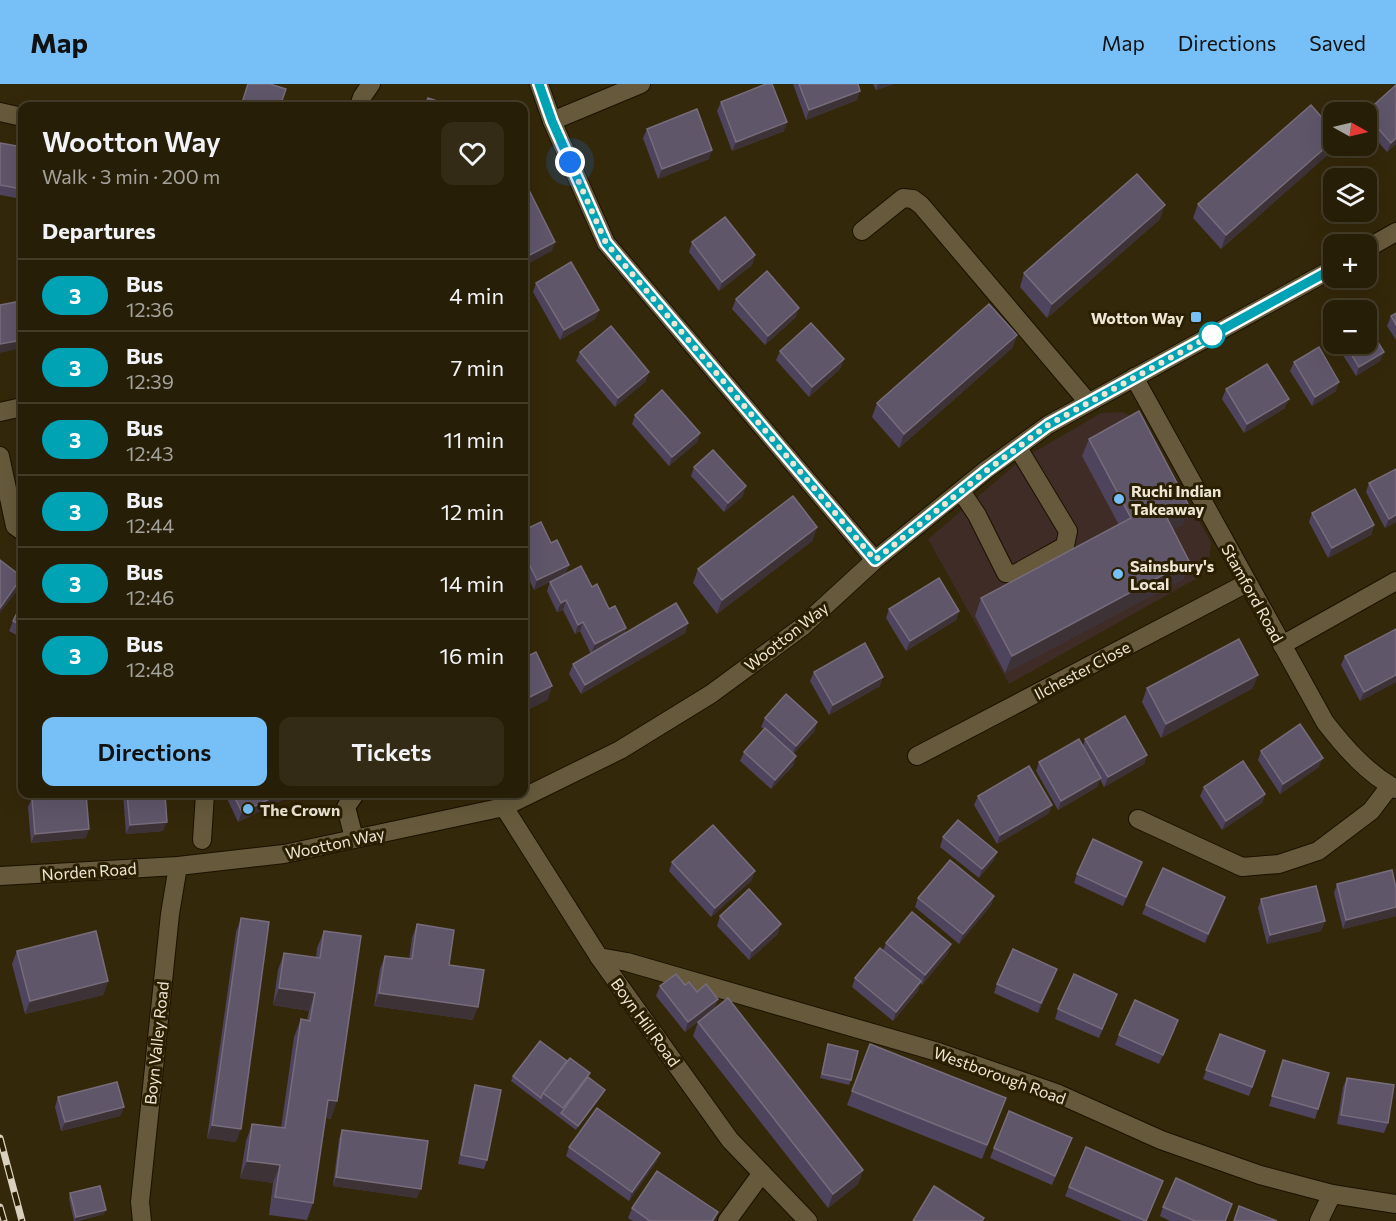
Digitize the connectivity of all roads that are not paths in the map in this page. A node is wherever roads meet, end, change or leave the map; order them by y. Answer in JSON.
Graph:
{"nodes":[{"id":1,"x":371,"y":84,"type":"edge"},
{"id":2,"x":539,"y":84,"type":"edge"},
{"id":3,"x":641,"y":84,"type":"edge"},
{"id":4,"x":360,"y":102,"type":"edge"},
{"id":5,"x":0,"y":111,"type":"edge"},
{"id":6,"x":18,"y":116,"type":"edge"},
{"id":7,"x":552,"y":121,"type":"junction"},
{"id":8,"x":862,"y":231,"type":"dead end"},
{"id":9,"x":1396,"y":232,"type":"edge"},
{"id":10,"x":1377,"y":243,"type":"edge"},
{"id":11,"x":1323,"y":274,"type":"edge"},
{"id":12,"x":1134,"y":377,"type":"junction"},
{"id":13,"x":1088,"y":402,"type":"junction"},
{"id":14,"x":18,"y":408,"type":"edge"},
{"id":15,"x":0,"y":412,"type":"edge"},
{"id":16,"x":1018,"y":448,"type":"junction"},
{"id":17,"x":0,"y":456,"type":"edge"},
{"id":18,"x":961,"y":491,"type":"junction"},
{"id":19,"x":18,"y":528,"type":"edge"},
{"id":20,"x":875,"y":560,"type":"junction"},
{"id":21,"x":1396,"y":581,"type":"edge"},
{"id":22,"x":1248,"y":583,"type":"junction"},
{"id":23,"x":1282,"y":645,"type":"junction"},
{"id":24,"x":917,"y":756,"type":"dead end"},
{"id":25,"x":1393,"y":788,"type":"edge"},
{"id":26,"x":528,"y":795,"type":"edge"},
{"id":27,"x":205,"y":798,"type":"edge"},
{"id":28,"x":352,"y":798,"type":"edge"},
{"id":29,"x":522,"y":798,"type":"edge"},
{"id":30,"x":504,"y":807,"type":"junction"},
{"id":31,"x":1138,"y":819,"type":"dead end"},
{"id":32,"x":354,"y":838,"type":"junction"},
{"id":33,"x":202,"y":840,"type":"dead end"},
{"id":34,"x":178,"y":866,"type":"junction"},
{"id":35,"x":0,"y":876,"type":"edge"},
{"id":36,"x":599,"y":957,"type":"junction"},
{"id":37,"x":762,"y":1173,"type":"junction"},
{"id":38,"x":1332,"y":1194,"type":"junction"},
{"id":39,"x":1396,"y":1204,"type":"edge"},
{"id":40,"x":142,"y":1221,"type":"edge"},
{"id":41,"x":727,"y":1221,"type":"edge"},
{"id":42,"x":808,"y":1221,"type":"edge"},
{"id":43,"x":1319,"y":1221,"type":"edge"}],
"edges":[{"from":1,"to":4,"type":"street"},
{"from":2,"to":7,"type":"street"},
{"from":3,"to":7,"type":"street"},
{"from":5,"to":6,"type":"street"},
{"from":7,"to":20,"type":"street"},
{"from":8,"to":13,"type":"street"},
{"from":9,"to":10,"type":"street"},
{"from":11,"to":12,"type":"street","name":"Wootton Way"},
{"from":12,"to":13,"type":"street","name":"Wootton Way"},
{"from":12,"to":22,"type":"street","name":"Stamford Road"},
{"from":13,"to":16,"type":"street","name":"Wootton Way"},
{"from":14,"to":15,"type":"street"},
{"from":16,"to":18,"type":"street","name":"Wootton Way"},
{"from":16,"to":18,"type":"street"},
{"from":17,"to":19,"type":"street"},
{"from":18,"to":20,"type":"street","name":"Wootton Way"},
{"from":20,"to":26,"type":"street","name":"Wootton Way"},
{"from":21,"to":23,"type":"street"},
{"from":22,"to":23,"type":"street","name":"Stamford Road"},
{"from":22,"to":24,"type":"street","name":"Ilchester Close"},
{"from":23,"to":25,"type":"street","name":"Stamford Road"},
{"from":25,"to":31,"type":"street"},
{"from":27,"to":33,"type":"street"},
{"from":28,"to":32,"type":"street"},
{"from":29,"to":30,"type":"street","name":"Wootton Way"},
{"from":30,"to":32,"type":"street","name":"Wootton Way"},
{"from":30,"to":36,"type":"street","name":"Boyn Hill Road"},
{"from":32,"to":34,"type":"street","name":"Wootton Way"},
{"from":34,"to":35,"type":"street","name":"Norden Road"},
{"from":34,"to":40,"type":"street","name":"Boyn Valley Road"},
{"from":36,"to":37,"type":"street","name":"Boyn Hill Road"},
{"from":36,"to":38,"type":"street","name":"Westborough Road"},
{"from":37,"to":41,"type":"street"},
{"from":37,"to":42,"type":"street","name":"Boyn Hill Road"},
{"from":38,"to":39,"type":"street","name":"Westborough Road"},
{"from":38,"to":43,"type":"street"}]}
